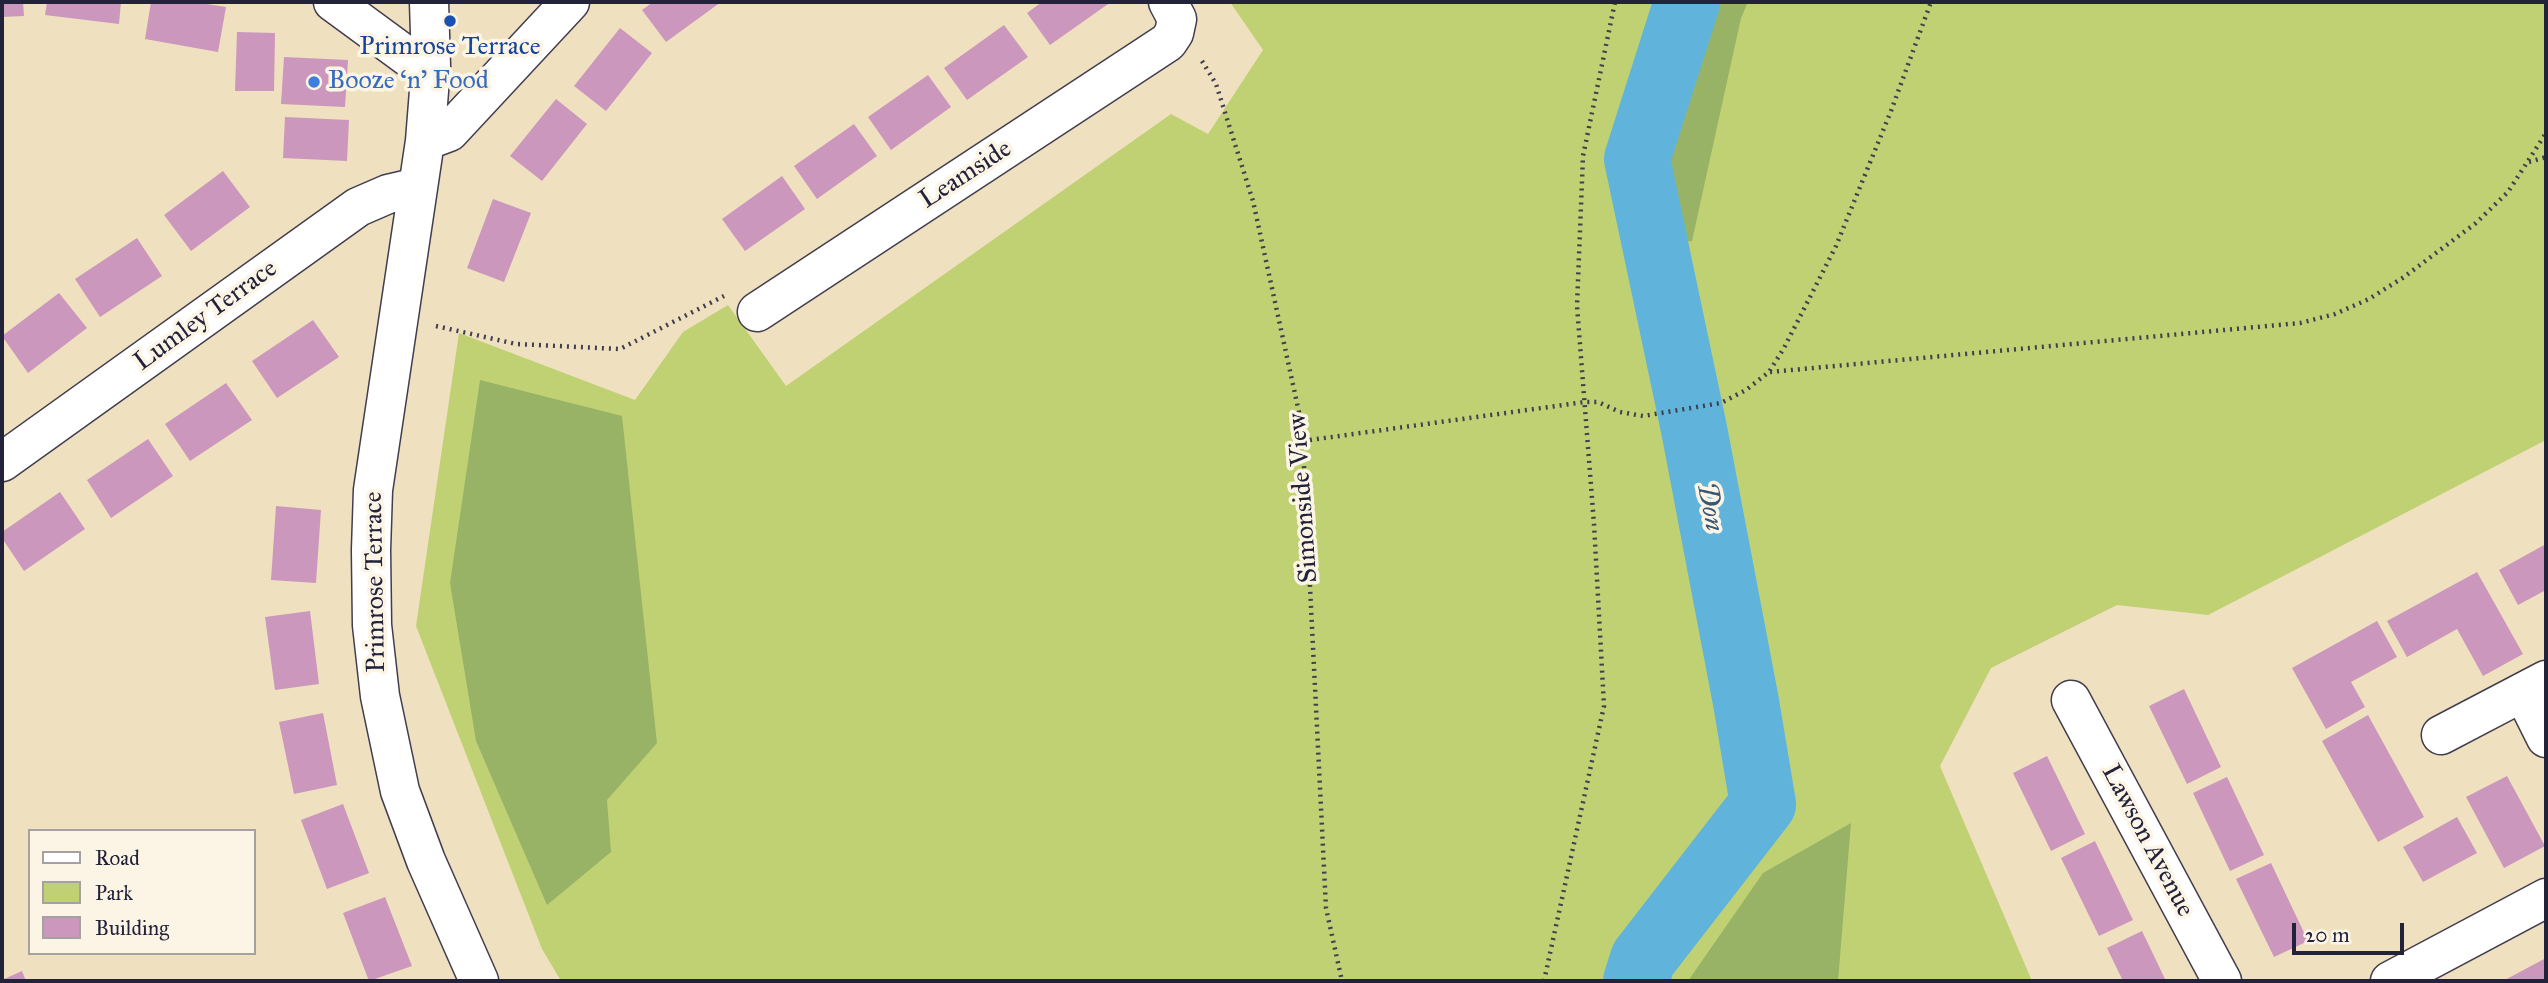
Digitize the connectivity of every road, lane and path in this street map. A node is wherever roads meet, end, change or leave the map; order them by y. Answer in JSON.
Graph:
{"nodes":[{"id":1,"x":333,"y":2,"type":"edge"},
{"id":2,"x":429,"y":2,"type":"edge"},
{"id":3,"x":570,"y":2,"type":"edge"},
{"id":4,"x":1615,"y":2,"type":"edge"},
{"id":5,"x":1931,"y":2,"type":"edge"},
{"id":6,"x":1170,"y":19,"type":"edge"},
{"id":7,"x":431,"y":66,"type":"junction"},
{"id":8,"x":2546,"y":133,"type":"edge"},
{"id":9,"x":425,"y":141,"type":"junction"},
{"id":10,"x":2546,"y":157,"type":"edge"},
{"id":11,"x":2529,"y":162,"type":"junction"},
{"id":12,"x":418,"y":187,"type":"junction"},
{"id":13,"x":744,"y":302,"type":"joint"},
{"id":14,"x":398,"y":318,"type":"junction"},
{"id":15,"x":1769,"y":372,"type":"junction"},
{"id":16,"x":1585,"y":402,"type":"junction"},
{"id":17,"x":1303,"y":441,"type":"junction"},
{"id":18,"x":2,"y":462,"type":"edge"},
{"id":19,"x":2535,"y":686,"type":"edge"},
{"id":20,"x":2071,"y":700,"type":"dead end"},
{"id":21,"x":2441,"y":735,"type":"dead end"},
{"id":22,"x":2546,"y":738,"type":"edge"},
{"id":23,"x":2546,"y":898,"type":"edge"},
{"id":24,"x":479,"y":981,"type":"edge"},
{"id":25,"x":1342,"y":981,"type":"edge"},
{"id":26,"x":1544,"y":981,"type":"edge"},
{"id":27,"x":2222,"y":981,"type":"edge"},
{"id":28,"x":2390,"y":981,"type":"edge"}],
"edges":[{"from":1,"to":7,"type":"street"},
{"from":2,"to":7,"type":"street","name":"Primrose Terrace"},
{"from":3,"to":9,"type":"street"},
{"from":4,"to":16,"type":"path"},
{"from":5,"to":15,"type":"path"},
{"from":6,"to":13,"type":"street","name":"Leamside"},
{"from":6,"to":17,"type":"path","name":"Simonside View"},
{"from":7,"to":9,"type":"street","name":"Primrose Terrace"},
{"from":8,"to":11,"type":"path"},
{"from":9,"to":12,"type":"street","name":"Primrose Terrace"},
{"from":10,"to":11,"type":"path"},
{"from":11,"to":15,"type":"path"},
{"from":12,"to":14,"type":"street","name":"Primrose Terrace"},
{"from":12,"to":18,"type":"street","name":"Lumley Terrace"},
{"from":13,"to":14,"type":"path"},
{"from":14,"to":24,"type":"street","name":"Primrose Terrace"},
{"from":15,"to":16,"type":"path"},
{"from":16,"to":17,"type":"path"},
{"from":16,"to":26,"type":"path"},
{"from":17,"to":25,"type":"path","name":"Simonside View"},
{"from":19,"to":21,"type":"street"},
{"from":19,"to":22,"type":"street"},
{"from":20,"to":27,"type":"street","name":"Lawson Avenue"},
{"from":23,"to":28,"type":"street"}]}
